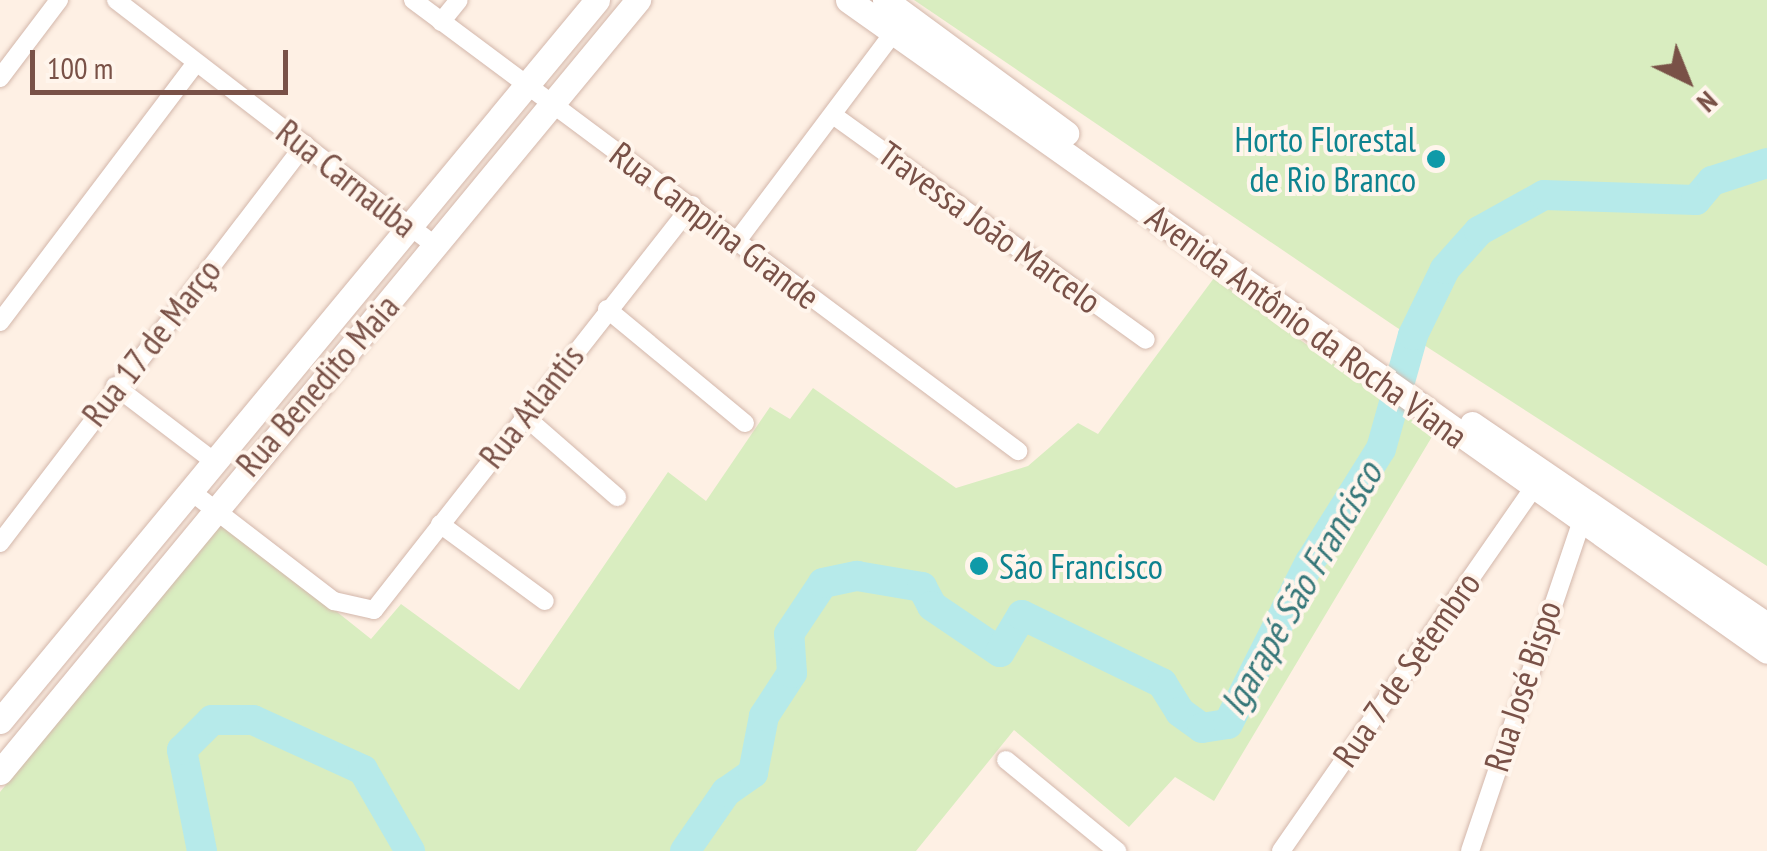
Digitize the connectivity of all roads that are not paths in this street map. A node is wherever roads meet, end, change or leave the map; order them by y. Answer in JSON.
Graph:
{"nodes":[{"id":1,"x":59,"y":0,"type":"edge"},
{"id":2,"x":116,"y":0,"type":"edge"},
{"id":3,"x":413,"y":0,"type":"edge"},
{"id":4,"x":459,"y":0,"type":"edge"},
{"id":5,"x":598,"y":0,"type":"edge"},
{"id":6,"x":638,"y":0,"type":"edge"},
{"id":7,"x":848,"y":0,"type":"edge"},
{"id":8,"x":884,"y":0,"type":"edge"},
{"id":9,"x":441,"y":22,"type":"junction"},
{"id":10,"x":894,"y":32,"type":"junction"},
{"id":11,"x":196,"y":63,"type":"junction"},
{"id":12,"x":0,"y":78,"type":"edge"},
{"id":13,"x":528,"y":85,"type":"junction"},
{"id":14,"x":552,"y":105,"type":"junction"},
{"id":15,"x":833,"y":115,"type":"junction"},
{"id":16,"x":306,"y":144,"type":"junction"},
{"id":17,"x":692,"y":205,"type":"junction"},
{"id":18,"x":412,"y":228,"type":"junction"},
{"id":19,"x":737,"y":241,"type":"junction"},
{"id":20,"x":436,"y":246,"type":"junction"},
{"id":21,"x":607,"y":309,"type":"junction"},
{"id":22,"x":1302,"y":316,"type":"junction"},
{"id":23,"x":0,"y":322,"type":"edge"},
{"id":24,"x":1146,"y":340,"type":"dead end"},
{"id":25,"x":116,"y":386,"type":"junction"},
{"id":26,"x":1416,"y":395,"type":"junction"},
{"id":27,"x":522,"y":415,"type":"junction"},
{"id":28,"x":745,"y":423,"type":"dead end"},
{"id":29,"x":1018,"y":452,"type":"dead end"},
{"id":30,"x":216,"y":463,"type":"junction"},
{"id":31,"x":1533,"y":488,"type":"junction"},
{"id":32,"x":617,"y":497,"type":"dead end"},
{"id":33,"x":202,"y":500,"type":"junction"},
{"id":34,"x":1581,"y":523,"type":"junction"},
{"id":35,"x":440,"y":524,"type":"junction"},
{"id":36,"x":0,"y":543,"type":"edge"},
{"id":37,"x":546,"y":600,"type":"dead end"},
{"id":38,"x":1767,"y":625,"type":"edge"},
{"id":39,"x":1767,"y":651,"type":"edge"},
{"id":40,"x":0,"y":722,"type":"edge"},
{"id":41,"x":1006,"y":760,"type":"dead end"},
{"id":42,"x":0,"y":772,"type":"edge"},
{"id":43,"x":1097,"y":834,"type":"junction"},
{"id":44,"x":1084,"y":851,"type":"edge"},
{"id":45,"x":1117,"y":851,"type":"edge"},
{"id":46,"x":1281,"y":851,"type":"edge"},
{"id":47,"x":1470,"y":851,"type":"edge"}],
"edges":[{"from":1,"to":12,"type":"street"},
{"from":2,"to":11,"type":"street","name":"Rua Carnaúba"},
{"from":3,"to":9,"type":"street","name":"Rua Campina Grande"},
{"from":4,"to":9,"type":"street"},
{"from":5,"to":13,"type":"main road","name":"Rua Benedito Maia"},
{"from":6,"to":14,"type":"main road","name":"Rua Benedito Maia"},
{"from":7,"to":10,"type":"main road","name":"Avenida Antônio da Rocha Viana"},
{"from":8,"to":22,"type":"main road","name":"Avenida Antônio da Rocha Viana"},
{"from":9,"to":13,"type":"street","name":"Rua Campina Grande"},
{"from":10,"to":15,"type":"street"},
{"from":10,"to":22,"type":"main road","name":"Avenida Antônio da Rocha Viana"},
{"from":11,"to":16,"type":"street","name":"Rua Carnaúba"},
{"from":11,"to":23,"type":"street"},
{"from":13,"to":14,"type":"street","name":"Rua Campina Grande"},
{"from":13,"to":18,"type":"main road","name":"Rua Benedito Maia"},
{"from":14,"to":17,"type":"street","name":"Rua Campina Grande"},
{"from":14,"to":20,"type":"main road","name":"Rua Benedito Maia"},
{"from":15,"to":19,"type":"street"},
{"from":15,"to":24,"type":"street","name":"Travessa João Marcelo"},
{"from":16,"to":18,"type":"street","name":"Rua Carnaúba"},
{"from":16,"to":25,"type":"street","name":"Rua 17 de Março"},
{"from":17,"to":19,"type":"street","name":"Rua Campina Grande"},
{"from":17,"to":21,"type":"street","name":"Rua Atlantis"},
{"from":18,"to":20,"type":"street","name":"Rua Carnaúba"},
{"from":18,"to":30,"type":"main road","name":"Rua Benedito Maia"},
{"from":19,"to":29,"type":"street","name":"Rua Campina Grande"},
{"from":20,"to":33,"type":"main road","name":"Rua Benedito Maia"},
{"from":21,"to":27,"type":"street","name":"Rua Atlantis"},
{"from":21,"to":28,"type":"street"},
{"from":22,"to":26,"type":"main road","name":"Avenida Antônio da Rocha Viana"},
{"from":25,"to":30,"type":"street"},
{"from":25,"to":36,"type":"street","name":"Rua 17 de Março"},
{"from":26,"to":31,"type":"main road","name":"Avenida Antônio da Rocha Viana"},
{"from":26,"to":38,"type":"main road","name":"Avenida Antônio da Rocha Viana"},
{"from":27,"to":32,"type":"street"},
{"from":27,"to":35,"type":"street","name":"Rua Atlantis"},
{"from":30,"to":33,"type":"main road","name":"Rua Benedito Maia"},
{"from":31,"to":34,"type":"main road","name":"Avenida Antônio da Rocha Viana"},
{"from":31,"to":46,"type":"street","name":"Rua 7 de Setembro"},
{"from":33,"to":35,"type":"street","name":"Rua Atlantis"},
{"from":33,"to":40,"type":"main road","name":"Rua Benedito Maia"},
{"from":33,"to":42,"type":"main road","name":"Rua Benedito Maia"},
{"from":34,"to":39,"type":"main road","name":"Avenida Antônio da Rocha Viana"},
{"from":34,"to":47,"type":"street","name":"Rua José Bispo"},
{"from":35,"to":37,"type":"street"},
{"from":41,"to":43,"type":"street"},
{"from":43,"to":44,"type":"street"},
{"from":43,"to":45,"type":"street"}]}
